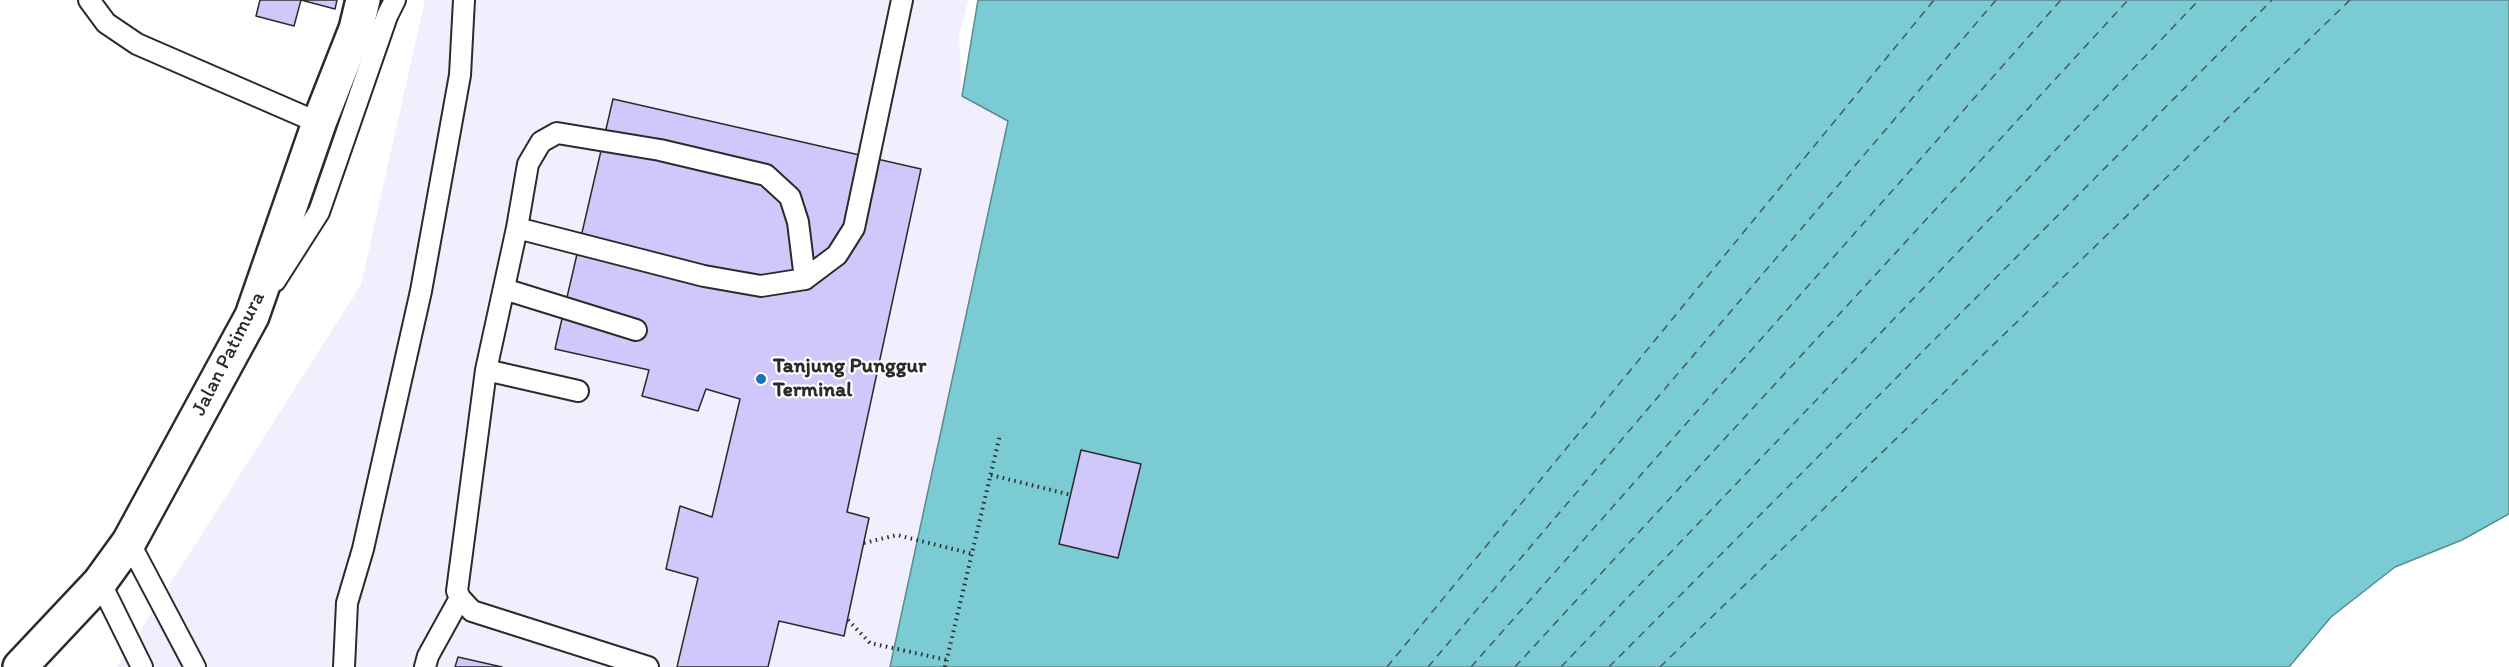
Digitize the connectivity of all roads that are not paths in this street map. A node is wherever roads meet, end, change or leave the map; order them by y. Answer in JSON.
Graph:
{"nodes":[{"id":1,"x":89,"y":0,"type":"edge"},
{"id":2,"x":363,"y":0,"type":"edge"},
{"id":3,"x":395,"y":0,"type":"edge"},
{"id":4,"x":464,"y":0,"type":"edge"},
{"id":5,"x":902,"y":0,"type":"edge"},
{"id":6,"x":319,"y":123,"type":"junction"},
{"id":7,"x":518,"y":228,"type":"junction"},
{"id":8,"x":806,"y":279,"type":"junction"},
{"id":9,"x":504,"y":289,"type":"junction"},
{"id":10,"x":252,"y":316,"type":"junction"},
{"id":11,"x":636,"y":330,"type":"dead end"},
{"id":12,"x":486,"y":370,"type":"junction"},
{"id":13,"x":578,"y":391,"type":"dead end"},
{"id":14,"x":129,"y":542,"type":"junction"},
{"id":15,"x":100,"y":582,"type":"junction"},
{"id":16,"x":460,"y":598,"type":"junction"},
{"id":17,"x":20,"y":667,"type":"edge"},
{"id":18,"x":142,"y":667,"type":"edge"},
{"id":19,"x":195,"y":667,"type":"edge"},
{"id":20,"x":344,"y":667,"type":"edge"},
{"id":21,"x":425,"y":667,"type":"edge"},
{"id":22,"x":648,"y":667,"type":"edge"}],
"edges":[{"from":1,"to":6,"type":"lane"},
{"from":2,"to":6,"type":"highway","name":"Jalan Patimura"},
{"from":3,"to":10,"type":"lane"},
{"from":4,"to":20,"type":"lane"},
{"from":5,"to":8,"type":"lane"},
{"from":6,"to":10,"type":"highway","name":"Jalan Patimura"},
{"from":7,"to":8,"type":"lane"},
{"from":7,"to":8,"type":"lane"},
{"from":7,"to":9,"type":"lane"},
{"from":9,"to":11,"type":"lane"},
{"from":9,"to":12,"type":"lane"},
{"from":10,"to":14,"type":"highway","name":"Jalan Patimura"},
{"from":12,"to":13,"type":"lane"},
{"from":12,"to":16,"type":"lane"},
{"from":14,"to":15,"type":"highway","name":"Jalan Patimura"},
{"from":14,"to":19,"type":"lane"},
{"from":15,"to":17,"type":"highway","name":"Jalan Patimura"},
{"from":15,"to":18,"type":"lane"},
{"from":16,"to":21,"type":"lane"},
{"from":16,"to":22,"type":"lane"}]}
